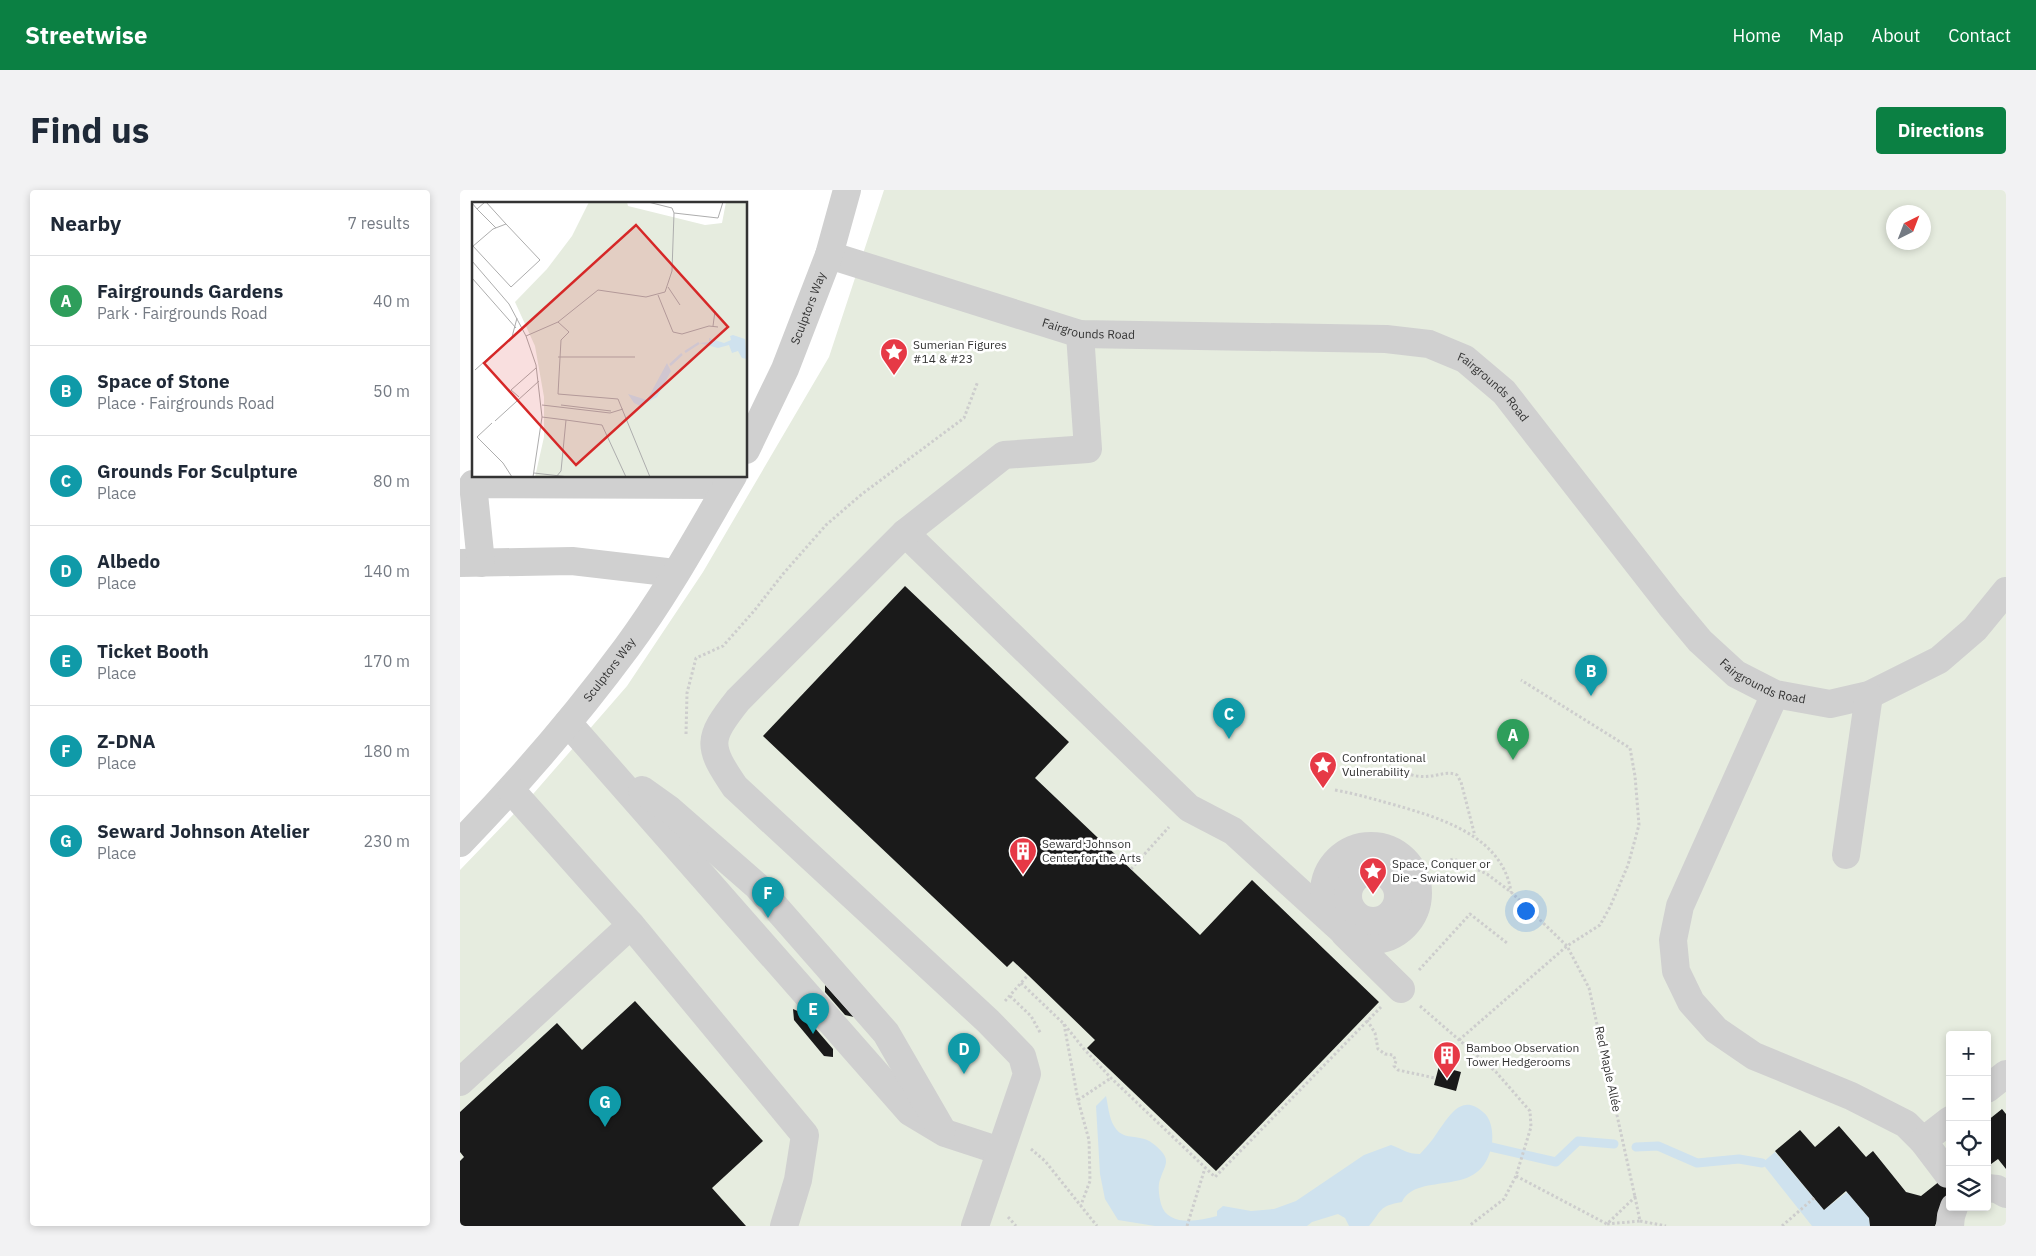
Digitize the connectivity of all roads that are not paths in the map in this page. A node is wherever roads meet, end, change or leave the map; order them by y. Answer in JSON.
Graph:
{"nodes":[{"id":1,"x":847,"y":190,"type":"edge"},
{"id":2,"x":829,"y":255,"type":"junction"},
{"id":3,"x":1080,"y":334,"type":"junction"},
{"id":4,"x":748,"y":446,"type":"edge"},
{"id":5,"x":730,"y":480,"type":"edge"},
{"id":6,"x":905,"y":533,"type":"junction"},
{"id":7,"x":471,"y":563,"type":"edge"},
{"id":8,"x":675,"y":573,"type":"junction"},
{"id":9,"x":2006,"y":592,"type":"edge"},
{"id":10,"x":1775,"y":694,"type":"junction"},
{"id":11,"x":1869,"y":695,"type":"junction"},
{"id":12,"x":568,"y":723,"type":"junction"},
{"id":13,"x":511,"y":790,"type":"junction"},
{"id":14,"x":460,"y":843,"type":"edge"},
{"id":15,"x":1846,"y":855,"type":"dead end"},
{"id":16,"x":632,"y":925,"type":"junction"},
{"id":17,"x":1401,"y":989,"type":"road end"},
{"id":18,"x":2006,"y":1074,"type":"edge"},
{"id":19,"x":460,"y":1082,"type":"edge"},
{"id":20,"x":1991,"y":1086,"type":"edge"},
{"id":21,"x":1949,"y":1121,"type":"edge"},
{"id":22,"x":1923,"y":1141,"type":"junction"},
{"id":23,"x":1012,"y":1148,"type":"junction"},
{"id":24,"x":1946,"y":1171,"type":"edge"},
{"id":25,"x":1991,"y":1188,"type":"edge"},
{"id":26,"x":2006,"y":1194,"type":"edge"},
{"id":27,"x":1953,"y":1211,"type":"edge"},
{"id":28,"x":784,"y":1226,"type":"edge"},
{"id":29,"x":975,"y":1226,"type":"edge"},
{"id":30,"x":1950,"y":1226,"type":"edge"}],
"edges":[{"from":1,"to":2,"type":"street","name":"Sculptors Way"},
{"from":2,"to":3,"type":"street","name":"Fairgrounds Road"},
{"from":2,"to":4,"type":"street","name":"Sculptors Way"},
{"from":3,"to":6,"type":"street"},
{"from":3,"to":10,"type":"street","name":"Fairgrounds Road"},
{"from":5,"to":7,"type":"street"},
{"from":5,"to":8,"type":"street","name":"Sculptors Way"},
{"from":6,"to":17,"type":"street"},
{"from":6,"to":23,"type":"street"},
{"from":7,"to":8,"type":"street"},
{"from":8,"to":12,"type":"street","name":"Sculptors Way"},
{"from":9,"to":11,"type":"street","name":"Fairgrounds Road"},
{"from":10,"to":11,"type":"street","name":"Fairgrounds Road"},
{"from":10,"to":22,"type":"street"},
{"from":11,"to":15,"type":"street"},
{"from":12,"to":13,"type":"street","name":"Sculptors Way"},
{"from":12,"to":23,"type":"street"},
{"from":13,"to":14,"type":"street","name":"Sculptors Way"},
{"from":13,"to":16,"type":"street"},
{"from":16,"to":19,"type":"street"},
{"from":16,"to":28,"type":"street"},
{"from":18,"to":20,"type":"street"},
{"from":21,"to":22,"type":"street"},
{"from":22,"to":24,"type":"street"},
{"from":23,"to":29,"type":"street"},
{"from":25,"to":26,"type":"street"},
{"from":27,"to":30,"type":"street"}]}
